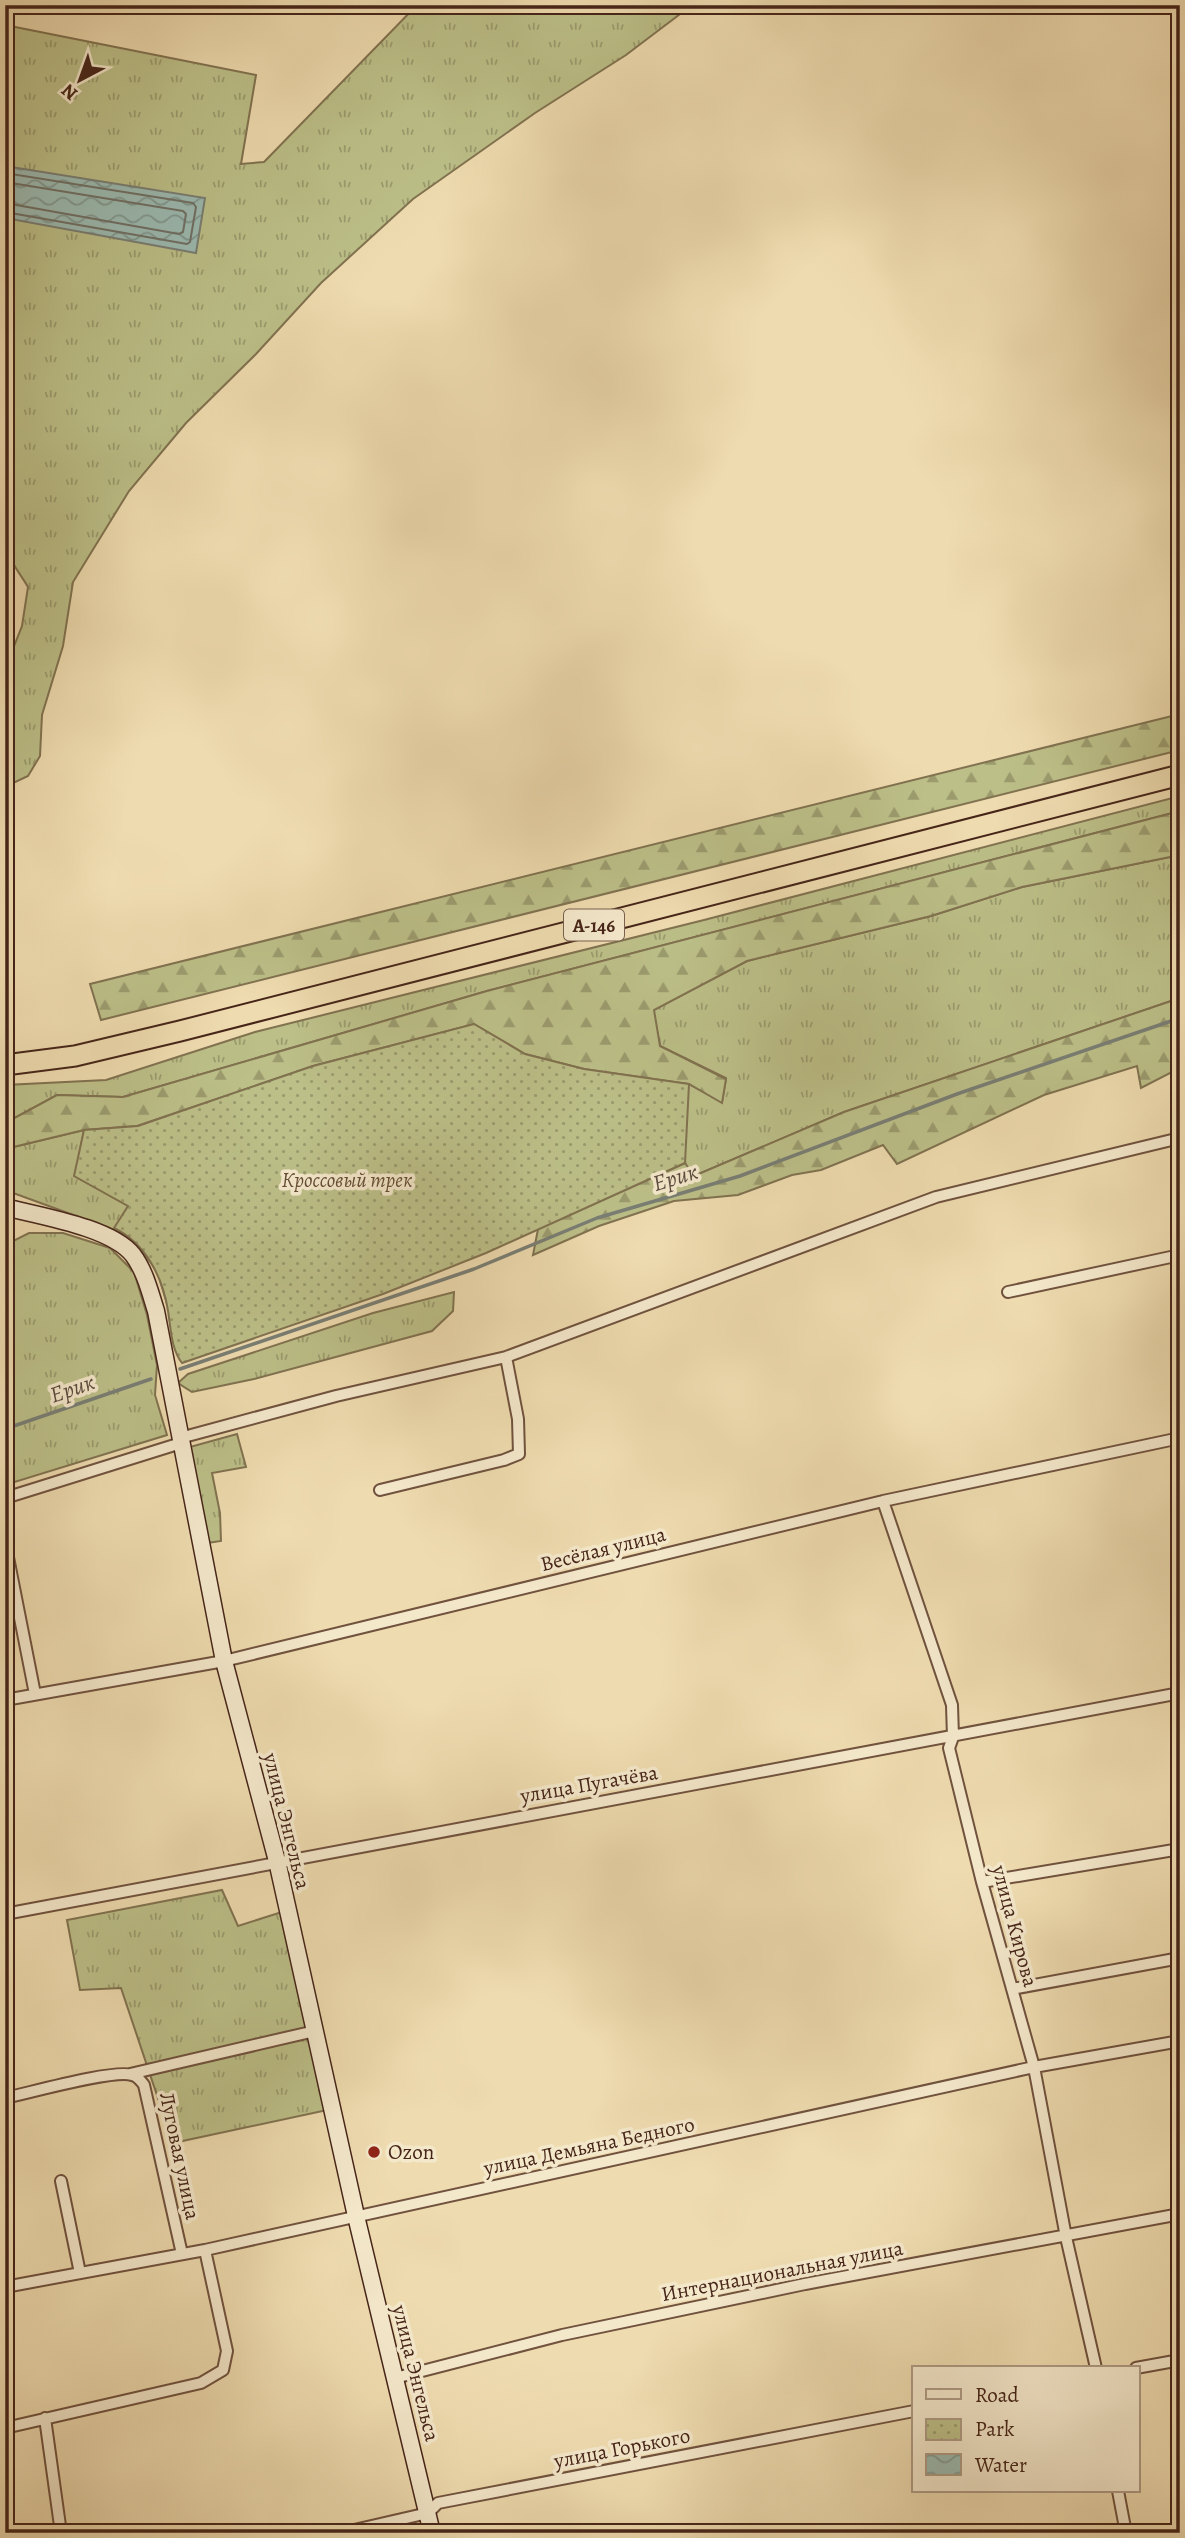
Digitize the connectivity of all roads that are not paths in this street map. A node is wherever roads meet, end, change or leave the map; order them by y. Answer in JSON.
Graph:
{"nodes":[{"id":1,"x":1180,"y":775,"type":"edge"},
{"id":2,"x":5,"y":1065,"type":"edge"},
{"id":3,"x":1180,"y":1138,"type":"edge"},
{"id":4,"x":5,"y":1207,"type":"edge"},
{"id":5,"x":1180,"y":1255,"type":"edge"},
{"id":6,"x":1009,"y":1292,"type":"dead end"},
{"id":7,"x":506,"y":1357,"type":"junction"},
{"id":8,"x":1180,"y":1438,"type":"edge"},
{"id":9,"x":180,"y":1441,"type":"junction"},
{"id":10,"x":380,"y":1490,"type":"dead end"},
{"id":11,"x":5,"y":1498,"type":"edge"},
{"id":12,"x":883,"y":1502,"type":"junction"},
{"id":13,"x":5,"y":1542,"type":"edge"},
{"id":14,"x":224,"y":1661,"type":"junction"},
{"id":15,"x":1180,"y":1693,"type":"edge"},
{"id":16,"x":35,"y":1694,"type":"junction"},
{"id":17,"x":5,"y":1700,"type":"edge"},
{"id":18,"x":953,"y":1737,"type":"junction"},
{"id":19,"x":1180,"y":1849,"type":"edge"},
{"id":20,"x":277,"y":1861,"type":"junction"},
{"id":21,"x":982,"y":1882,"type":"junction"},
{"id":22,"x":5,"y":1914,"type":"edge"},
{"id":23,"x":1180,"y":1958,"type":"edge"},
{"id":24,"x":1012,"y":1989,"type":"junction"},
{"id":25,"x":315,"y":2031,"type":"junction"},
{"id":26,"x":1180,"y":2041,"type":"edge"},
{"id":27,"x":1034,"y":2067,"type":"junction"},
{"id":28,"x":130,"y":2074,"type":"junction"},
{"id":29,"x":5,"y":2098,"type":"edge"},
{"id":30,"x":61,"y":2181,"type":"dead end"},
{"id":31,"x":1180,"y":2214,"type":"edge"},
{"id":32,"x":356,"y":2216,"type":"junction"},
{"id":33,"x":1066,"y":2237,"type":"junction"},
{"id":34,"x":205,"y":2250,"type":"junction"},
{"id":35,"x":182,"y":2254,"type":"junction"},
{"id":36,"x":80,"y":2273,"type":"junction"},
{"id":37,"x":5,"y":2287,"type":"edge"},
{"id":38,"x":1180,"y":2360,"type":"edge"},
{"id":39,"x":1096,"y":2366,"type":"edge"},
{"id":40,"x":1140,"y":2367,"type":"edge"},
{"id":41,"x":395,"y":2378,"type":"junction"},
{"id":42,"x":912,"y":2411,"type":"edge"},
{"id":43,"x":45,"y":2418,"type":"junction"},
{"id":44,"x":5,"y":2428,"type":"edge"},
{"id":45,"x":1118,"y":2492,"type":"edge"},
{"id":46,"x":428,"y":2513,"type":"junction"},
{"id":47,"x":1180,"y":2528,"type":"edge"},
{"id":48,"x":61,"y":2533,"type":"edge"},
{"id":49,"x":341,"y":2533,"type":"edge"},
{"id":50,"x":432,"y":2533,"type":"edge"},
{"id":51,"x":1126,"y":2533,"type":"edge"},
{"id":52,"x":1161,"y":2533,"type":"edge"}],
"edges":[{"from":1,"to":2,"type":"highway","number":"А-146"},
{"from":3,"to":7,"type":"street"},
{"from":4,"to":9,"type":"street","name":"улица Энгельса"},
{"from":5,"to":6,"type":"street"},
{"from":7,"to":9,"type":"street"},
{"from":7,"to":10,"type":"street"},
{"from":8,"to":12,"type":"street","name":"Весёлая улица"},
{"from":9,"to":11,"type":"street"},
{"from":9,"to":14,"type":"street","name":"улица Энгельса"},
{"from":12,"to":14,"type":"street","name":"Весёлая улица"},
{"from":12,"to":18,"type":"street","name":"улица Кирова"},
{"from":13,"to":16,"type":"street"},
{"from":14,"to":16,"type":"street","name":"Весёлая улица"},
{"from":14,"to":20,"type":"street","name":"улица Энгельса"},
{"from":15,"to":18,"type":"street","name":"улица Пугачёва"},
{"from":16,"to":17,"type":"street","name":"Весёлая улица"},
{"from":18,"to":20,"type":"street","name":"улица Пугачёва"},
{"from":18,"to":21,"type":"street","name":"улица Кирова"},
{"from":19,"to":21,"type":"street"},
{"from":20,"to":22,"type":"street","name":"улица Пугачёва"},
{"from":20,"to":25,"type":"street","name":"улица Энгельса"},
{"from":21,"to":24,"type":"street","name":"улица Кирова"},
{"from":23,"to":24,"type":"street"},
{"from":24,"to":27,"type":"street","name":"улица Кирова"},
{"from":25,"to":28,"type":"street"},
{"from":25,"to":32,"type":"street","name":"улица Энгельса"},
{"from":26,"to":27,"type":"street","name":"улица Демьяна Бедного"},
{"from":27,"to":32,"type":"street","name":"улица Демьяна Бедного"},
{"from":27,"to":33,"type":"street","name":"улица Кирова"},
{"from":28,"to":29,"type":"street"},
{"from":28,"to":35,"type":"street","name":"Луговая улица"},
{"from":30,"to":36,"type":"street"},
{"from":31,"to":33,"type":"street","name":"Интернациональная улица"},
{"from":32,"to":34,"type":"street","name":"улица Демьяна Бедного"},
{"from":32,"to":41,"type":"street","name":"улица Энгельса"},
{"from":33,"to":39,"type":"street","name":"улица Кирова"},
{"from":33,"to":41,"type":"street","name":"Интернациональная улица"},
{"from":34,"to":35,"type":"street","name":"улица Демьяна Бедного"},
{"from":34,"to":43,"type":"street"},
{"from":35,"to":36,"type":"street","name":"улица Демьяна Бедного"},
{"from":36,"to":37,"type":"street","name":"улица Демьяна Бедного"},
{"from":38,"to":40,"type":"street"},
{"from":41,"to":46,"type":"street","name":"улица Энгельса"},
{"from":42,"to":46,"type":"street","name":"улица Горького"},
{"from":43,"to":44,"type":"street"},
{"from":43,"to":48,"type":"street"},
{"from":45,"to":51,"type":"street"},
{"from":46,"to":49,"type":"street","name":"улица Горького"},
{"from":46,"to":50,"type":"street","name":"улица Энгельса"},
{"from":47,"to":52,"type":"street"}]}
